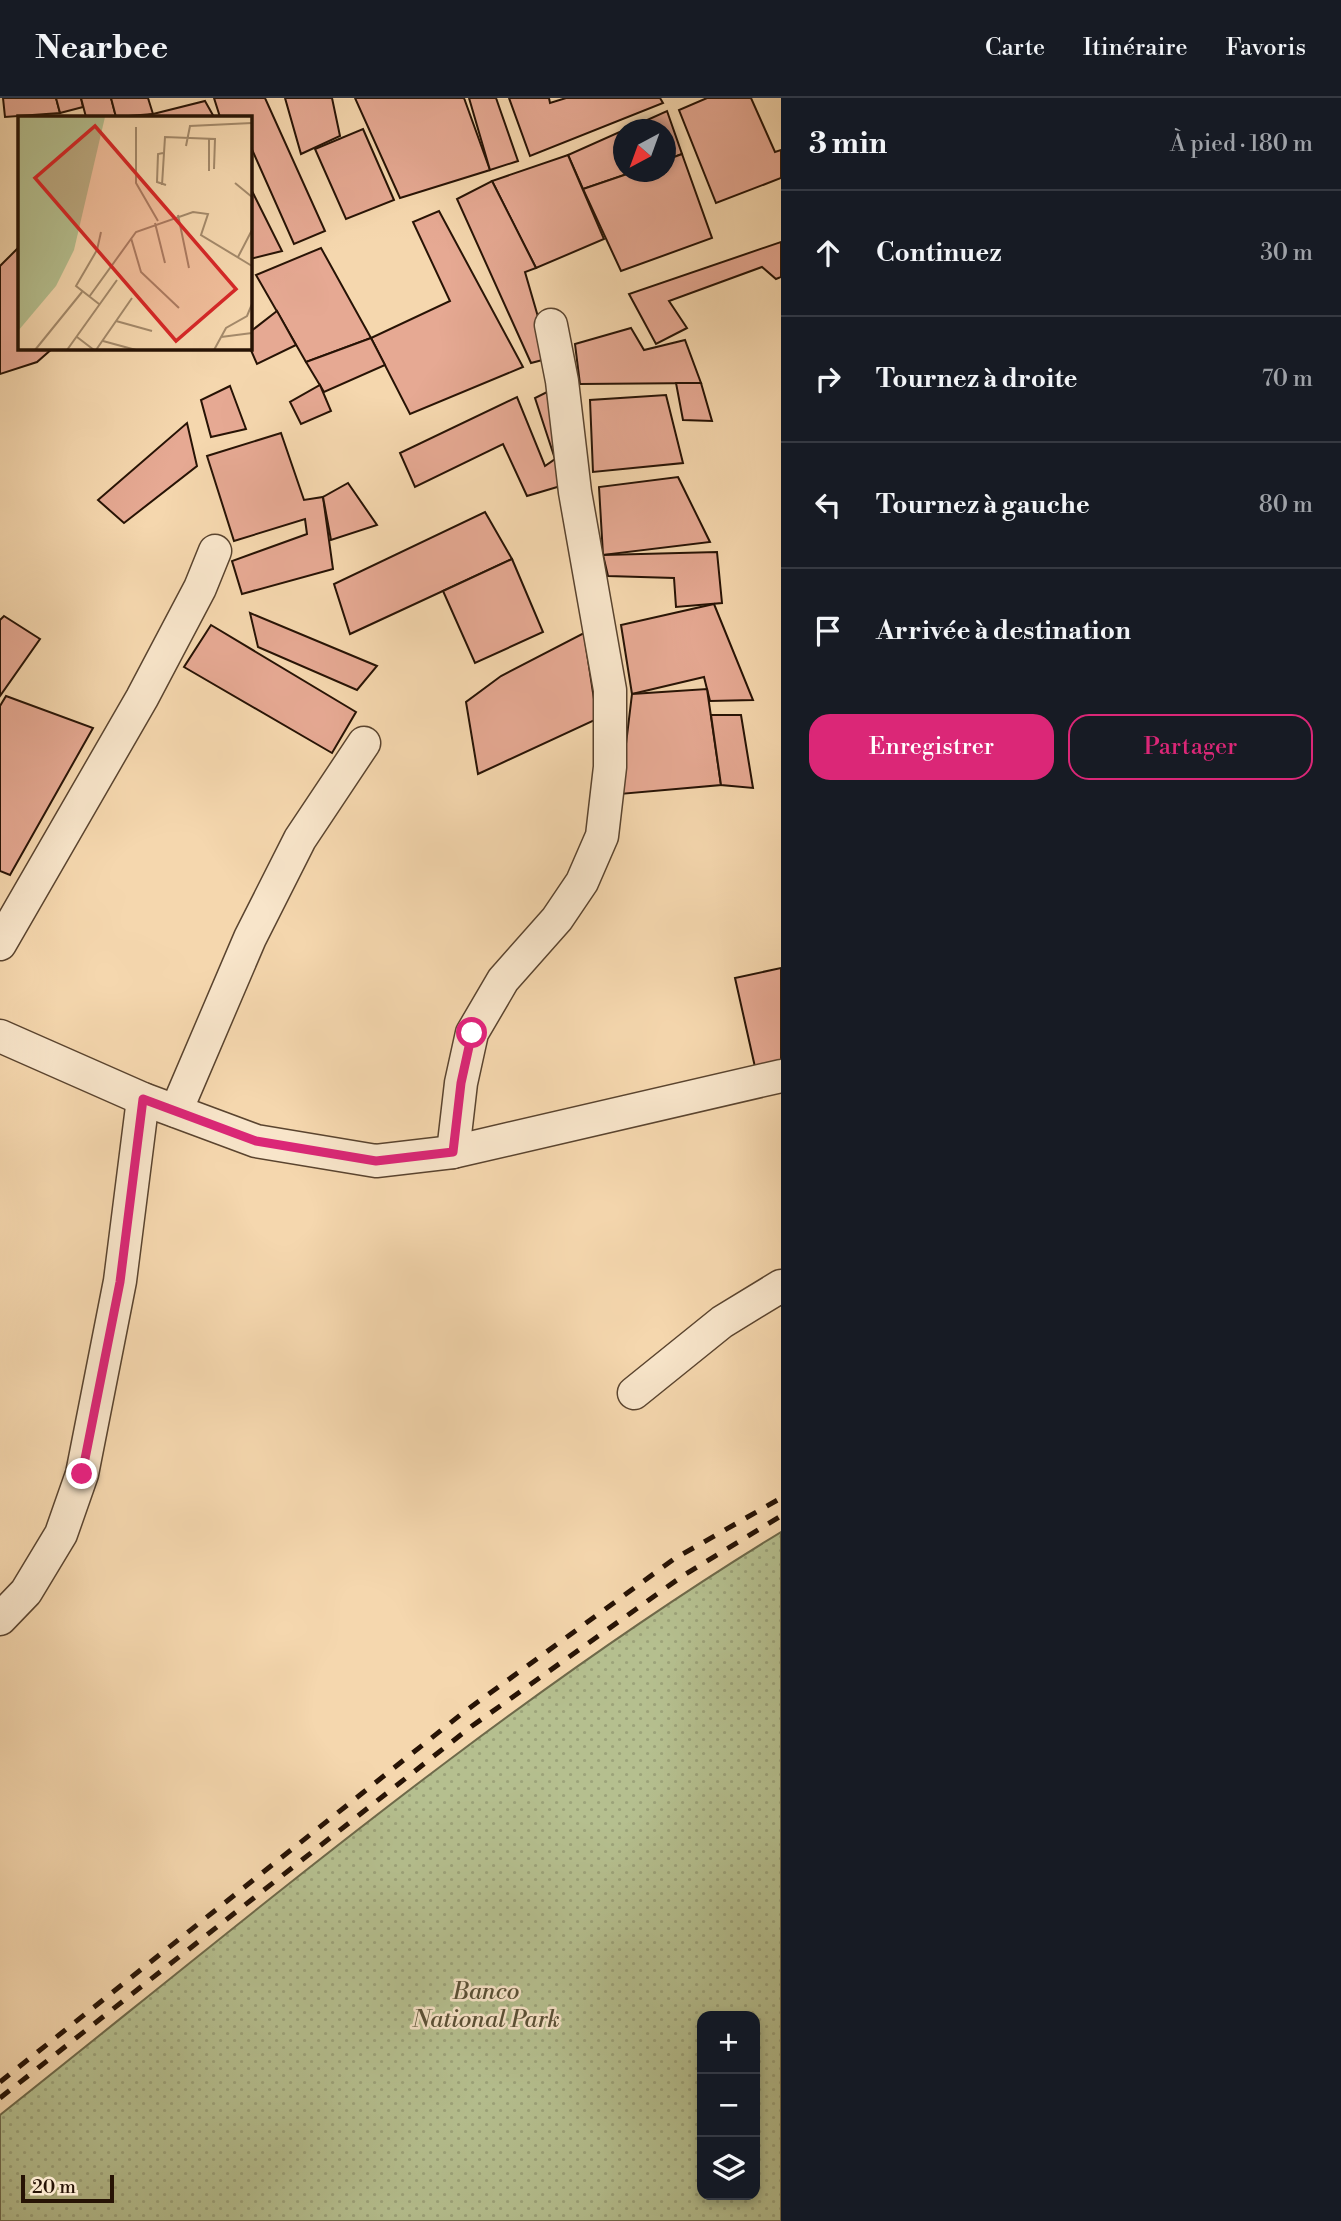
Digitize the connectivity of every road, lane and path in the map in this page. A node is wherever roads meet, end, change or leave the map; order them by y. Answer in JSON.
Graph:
{"nodes":[{"id":1,"x":551,"y":325,"type":"dead end"},
{"id":2,"x":215,"y":551,"type":"dead end"},
{"id":3,"x":364,"y":743,"type":"dead end"},
{"id":4,"x":0,"y":944,"type":"edge"},
{"id":5,"x":0,"y":1036,"type":"edge"},
{"id":6,"x":781,"y":1076,"type":"edge"},
{"id":7,"x":143,"y":1099,"type":"junction"},
{"id":8,"x":176,"y":1111,"type":"junction"},
{"id":9,"x":453,"y":1152,"type":"junction"},
{"id":10,"x":781,"y":1286,"type":"edge"},
{"id":11,"x":634,"y":1393,"type":"dead end"},
{"id":12,"x":0,"y":1619,"type":"edge"}],
"edges":[{"from":1,"to":9,"type":"street"},
{"from":2,"to":4,"type":"street"},
{"from":3,"to":8,"type":"street"},
{"from":5,"to":7,"type":"street"},
{"from":6,"to":9,"type":"street"},
{"from":7,"to":8,"type":"street"},
{"from":7,"to":12,"type":"street"},
{"from":8,"to":9,"type":"street"},
{"from":10,"to":11,"type":"street"}]}
